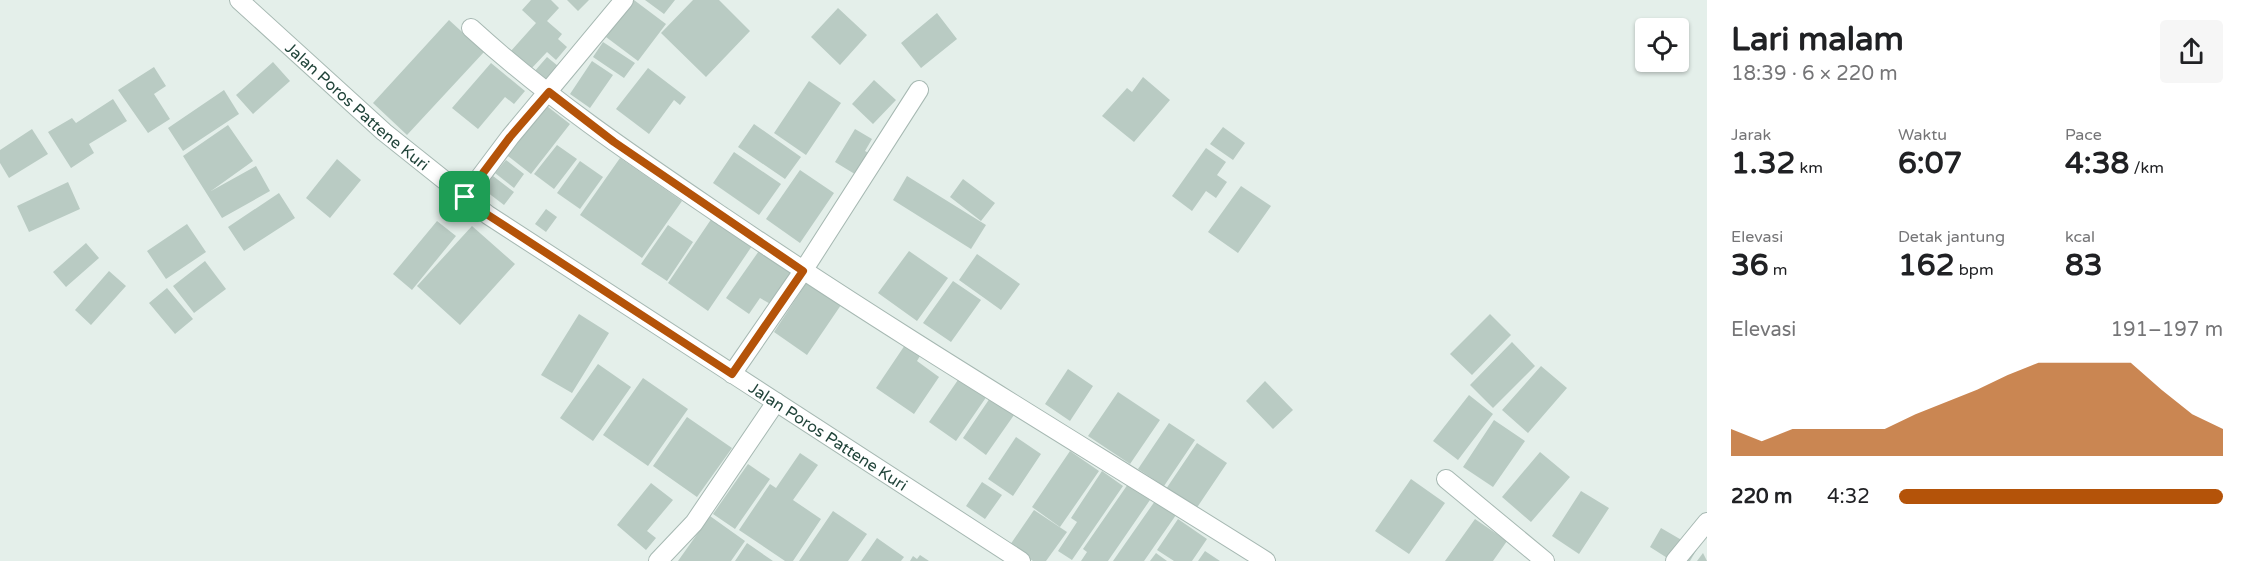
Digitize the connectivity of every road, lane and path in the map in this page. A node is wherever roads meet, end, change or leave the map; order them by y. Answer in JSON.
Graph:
{"nodes":[{"id":1,"x":239,"y":0,"type":"edge"},
{"id":2,"x":624,"y":0,"type":"edge"},
{"id":3,"x":471,"y":28,"type":"dead end"},
{"id":4,"x":919,"y":90,"type":"dead end"},
{"id":5,"x":549,"y":92,"type":"junction"},
{"id":6,"x":465,"y":197,"type":"junction"},
{"id":7,"x":803,"y":271,"type":"junction"},
{"id":8,"x":732,"y":374,"type":"junction"},
{"id":9,"x":776,"y":402,"type":"junction"},
{"id":10,"x":1446,"y":479,"type":"dead end"},
{"id":11,"x":1707,"y":522,"type":"edge"},
{"id":12,"x":658,"y":561,"type":"edge"},
{"id":13,"x":1021,"y":561,"type":"edge"},
{"id":14,"x":1266,"y":561,"type":"edge"},
{"id":15,"x":1545,"y":561,"type":"edge"},
{"id":16,"x":1675,"y":561,"type":"edge"}],
"edges":[{"from":1,"to":6,"type":"street","name":"Jalan Poros Pattene Kuri"},
{"from":2,"to":5,"type":"street"},
{"from":3,"to":5,"type":"street"},
{"from":4,"to":7,"type":"street"},
{"from":5,"to":6,"type":"street"},
{"from":5,"to":7,"type":"street"},
{"from":6,"to":8,"type":"street","name":"Jalan Poros Pattene Kuri"},
{"from":7,"to":8,"type":"street"},
{"from":7,"to":14,"type":"street"},
{"from":8,"to":9,"type":"street","name":"Jalan Poros Pattene Kuri"},
{"from":9,"to":12,"type":"street"},
{"from":9,"to":13,"type":"street","name":"Jalan Poros Pattene Kuri"},
{"from":10,"to":15,"type":"street"},
{"from":11,"to":16,"type":"street"}]}
